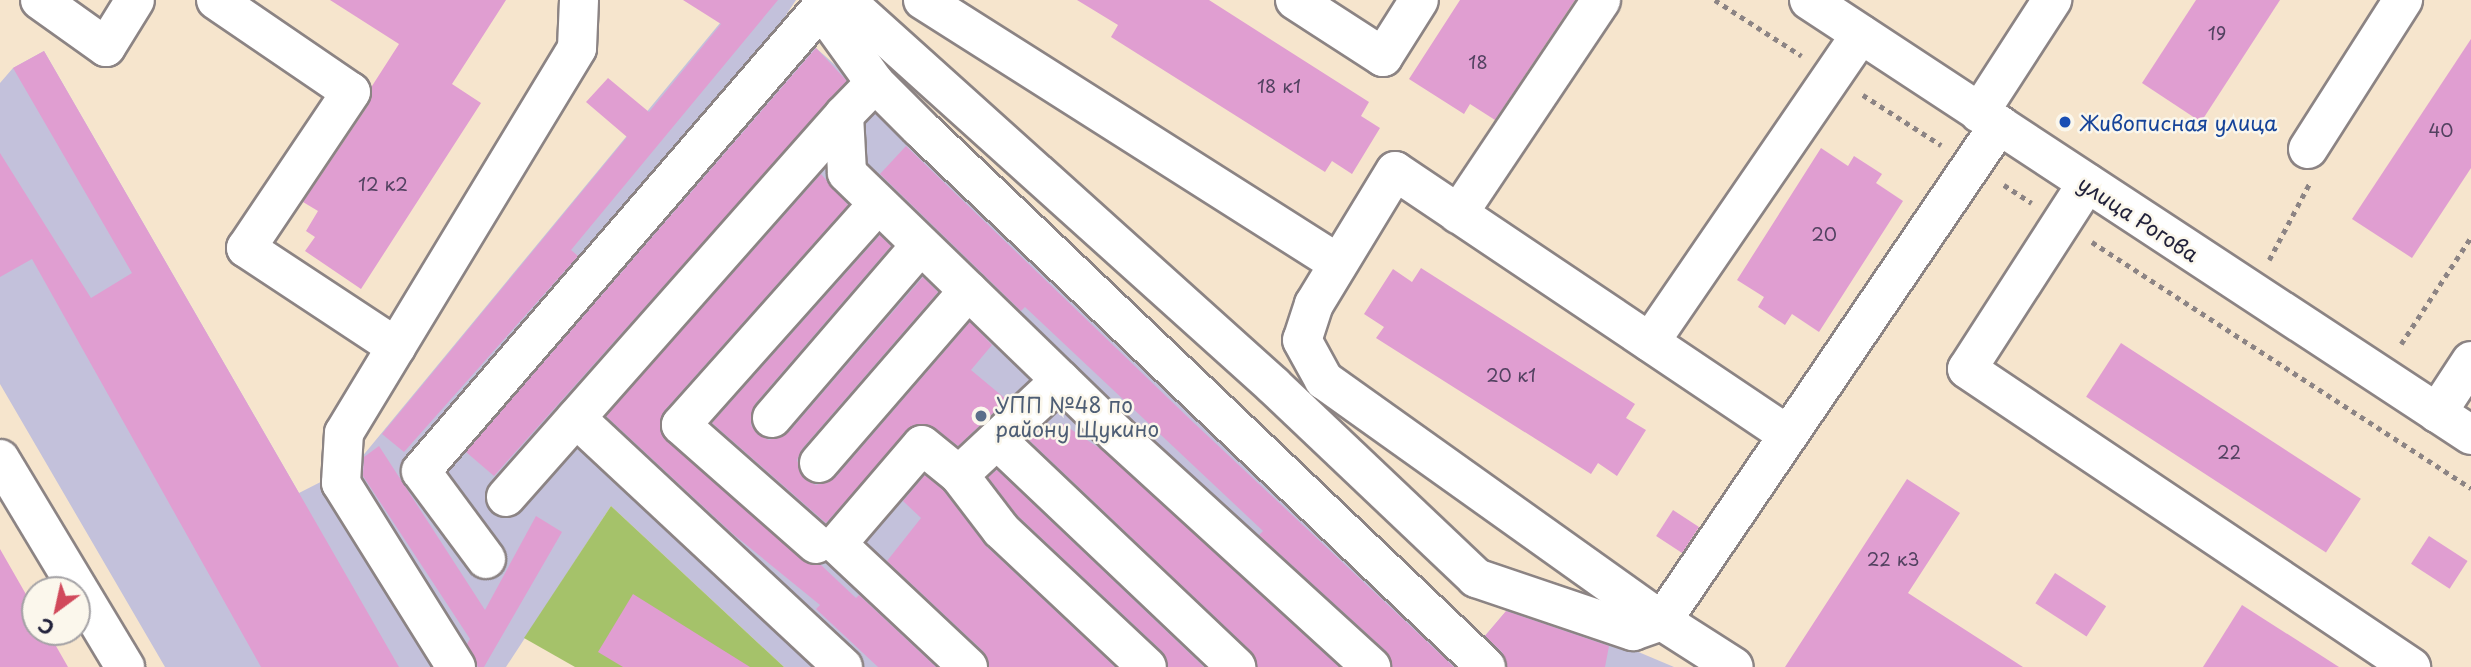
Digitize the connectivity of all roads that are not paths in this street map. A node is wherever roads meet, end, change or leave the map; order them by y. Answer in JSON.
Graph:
{"nodes":[{"id":1,"x":40,"y":0,"type":"edge"},
{"id":2,"x":135,"y":0,"type":"edge"},
{"id":3,"x":216,"y":0,"type":"edge"},
{"id":4,"x":579,"y":0,"type":"edge"},
{"id":5,"x":923,"y":0,"type":"edge"},
{"id":6,"x":1295,"y":0,"type":"edge"},
{"id":7,"x":1419,"y":0,"type":"edge"},
{"id":8,"x":1601,"y":0,"type":"edge"},
{"id":9,"x":1809,"y":0,"type":"edge"},
{"id":10,"x":2052,"y":0,"type":"edge"},
{"id":11,"x":2403,"y":0,"type":"edge"},
{"id":12,"x":831,"y":3,"type":"edge"},
{"id":13,"x":1861,"y":34,"type":"junction"},
{"id":14,"x":875,"y":83,"type":"junction"},
{"id":15,"x":844,"y":115,"type":"junction"},
{"id":16,"x":1989,"y":119,"type":"junction"},
{"id":17,"x":2308,"y":149,"type":"road end"},
{"id":18,"x":2087,"y":183,"type":"junction"},
{"id":19,"x":878,"y":204,"type":"junction"},
{"id":20,"x":1458,"y":214,"type":"junction"},
{"id":21,"x":921,"y":244,"type":"junction"},
{"id":22,"x":1337,"y":263,"type":"junction"},
{"id":23,"x":968,"y":291,"type":"junction"},
{"id":24,"x":1650,"y":342,"type":"junction"},
{"id":25,"x":396,"y":347,"type":"junction"},
{"id":26,"x":2471,"y":361,"type":"edge"},
{"id":27,"x":1061,"y":380,"type":"junction"},
{"id":28,"x":2437,"y":413,"type":"junction"},
{"id":29,"x":576,"y":418,"type":"junction"},
{"id":30,"x":772,"y":418,"type":"dead end"},
{"id":31,"x":1788,"y":435,"type":"junction"},
{"id":32,"x":2471,"y":435,"type":"edge"},
{"id":33,"x":997,"y":440,"type":"junction"},
{"id":34,"x":0,"y":459,"type":"edge"},
{"id":35,"x":819,"y":463,"type":"dead end"},
{"id":36,"x":959,"y":475,"type":"junction"},
{"id":37,"x":506,"y":497,"type":"dead end"},
{"id":38,"x":816,"y":544,"type":"dead end"},
{"id":39,"x":486,"y":559,"type":"dead end"},
{"id":40,"x":1662,"y":621,"type":"junction"},
{"id":41,"x":125,"y":667,"type":"edge"},
{"id":42,"x":456,"y":667,"type":"edge"},
{"id":43,"x":843,"y":667,"type":"edge"},
{"id":44,"x":968,"y":667,"type":"edge"},
{"id":45,"x":1147,"y":667,"type":"edge"},
{"id":46,"x":1236,"y":667,"type":"edge"},
{"id":47,"x":1371,"y":667,"type":"edge"},
{"id":48,"x":1486,"y":667,"type":"edge"},
{"id":49,"x":1734,"y":667,"type":"edge"},
{"id":50,"x":2411,"y":667,"type":"edge"}],
"edges":[{"from":1,"to":2,"type":"street"},
{"from":3,"to":25,"type":"street"},
{"from":4,"to":25,"type":"street"},
{"from":5,"to":22,"type":"street"},
{"from":6,"to":7,"type":"street"},
{"from":8,"to":20,"type":"street"},
{"from":9,"to":13,"type":"street","name":"улица Рогова"},
{"from":10,"to":16,"type":"street"},
{"from":11,"to":17,"type":"street"},
{"from":12,"to":14,"type":"street"},
{"from":12,"to":39,"type":"street"},
{"from":12,"to":40,"type":"street"},
{"from":13,"to":16,"type":"street","name":"улица Рогова"},
{"from":13,"to":24,"type":"street"},
{"from":14,"to":15,"type":"street"},
{"from":14,"to":48,"type":"street"},
{"from":15,"to":19,"type":"street"},
{"from":15,"to":29,"type":"street"},
{"from":16,"to":18,"type":"street","name":"улица Рогова"},
{"from":16,"to":31,"type":"street"},
{"from":18,"to":28,"type":"street","name":"улица Рогова"},
{"from":18,"to":50,"type":"street"},
{"from":19,"to":21,"type":"street"},
{"from":19,"to":38,"type":"street"},
{"from":20,"to":22,"type":"street"},
{"from":20,"to":24,"type":"street"},
{"from":21,"to":23,"type":"street"},
{"from":21,"to":30,"type":"street"},
{"from":22,"to":40,"type":"street"},
{"from":23,"to":27,"type":"street"},
{"from":23,"to":35,"type":"street"},
{"from":24,"to":31,"type":"street"},
{"from":25,"to":42,"type":"street"},
{"from":26,"to":28,"type":"street"},
{"from":27,"to":33,"type":"street"},
{"from":27,"to":47,"type":"street"},
{"from":28,"to":32,"type":"street","name":"улица Рогова"},
{"from":29,"to":37,"type":"street"},
{"from":29,"to":43,"type":"street"},
{"from":31,"to":40,"type":"street"},
{"from":33,"to":36,"type":"street"},
{"from":33,"to":46,"type":"street"},
{"from":34,"to":41,"type":"street"},
{"from":36,"to":44,"type":"street"},
{"from":36,"to":45,"type":"street"},
{"from":40,"to":49,"type":"street"}]}
